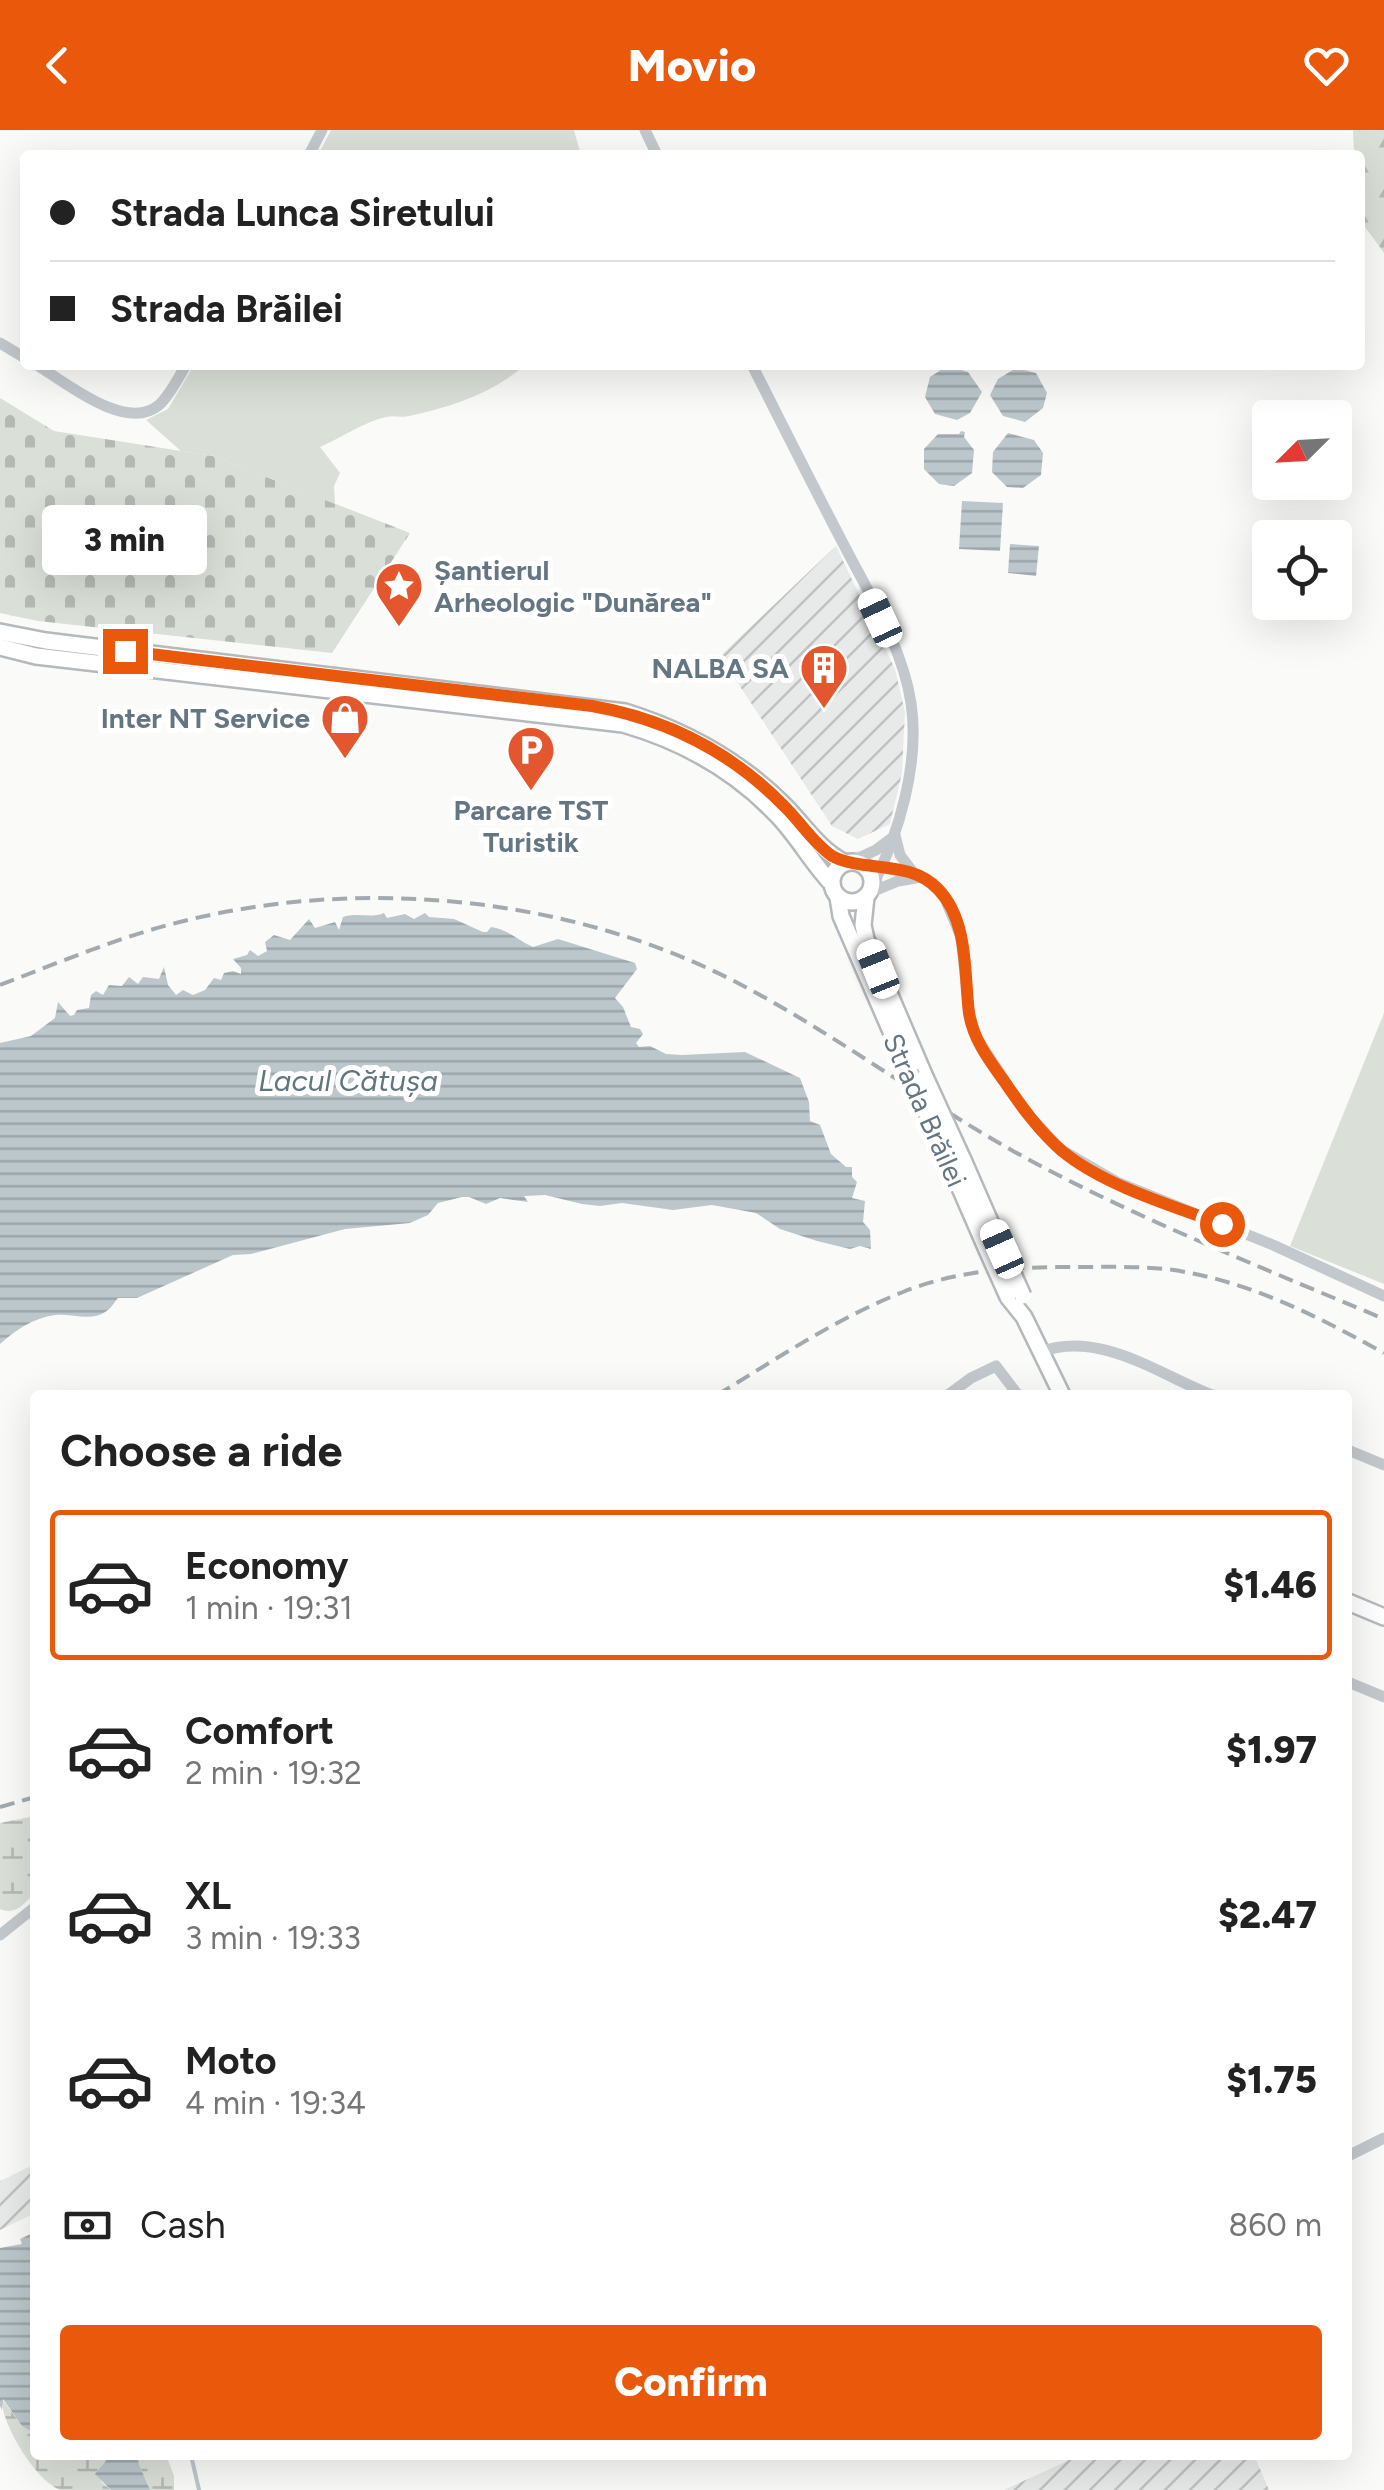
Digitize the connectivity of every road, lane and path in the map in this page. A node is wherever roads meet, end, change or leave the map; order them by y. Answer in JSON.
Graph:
{"nodes":[{"id":1,"x":44,"y":370,"type":"edge"},
{"id":2,"x":183,"y":370,"type":"edge"},
{"id":3,"x":755,"y":370,"type":"edge"},
{"id":4,"x":0,"y":632,"type":"edge"},
{"id":5,"x":0,"y":647,"type":"edge"},
{"id":6,"x":895,"y":835,"type":"junction"},
{"id":7,"x":850,"y":862,"type":"junction"},
{"id":8,"x":883,"y":865,"type":"junction"},
{"id":9,"x":925,"y":879,"type":"junction"},
{"id":10,"x":834,"y":890,"type":"junction"},
{"id":11,"x":869,"y":892,"type":"junction"},
{"id":12,"x":917,"y":1075,"type":"junction"},
{"id":13,"x":994,"y":1249,"type":"junction"},
{"id":14,"x":1384,"y":1296,"type":"edge"},
{"id":15,"x":1040,"y":1352,"type":"junction"},
{"id":16,"x":955,"y":1390,"type":"edge"},
{"id":17,"x":1014,"y":1390,"type":"edge"},
{"id":18,"x":1059,"y":1390,"type":"edge"},
{"id":19,"x":1201,"y":1390,"type":"edge"},
{"id":20,"x":1352,"y":1452,"type":"edge"},
{"id":21,"x":1384,"y":1465,"type":"edge"},
{"id":22,"x":1352,"y":1604,"type":"edge"},
{"id":23,"x":1384,"y":1618,"type":"edge"},
{"id":24,"x":1352,"y":1684,"type":"edge"},
{"id":25,"x":1384,"y":1696,"type":"edge"},
{"id":26,"x":30,"y":1911,"type":"edge"},
{"id":27,"x":0,"y":1935,"type":"edge"},
{"id":28,"x":1384,"y":2138,"type":"edge"},
{"id":29,"x":1352,"y":2154,"type":"edge"}],
"edges":[{"from":1,"to":2,"type":"street"},
{"from":3,"to":6,"type":"street"},
{"from":4,"to":7,"type":"highway"},
{"from":5,"to":10,"type":"highway","name":"Strada Brăilei"},
{"from":6,"to":7,"type":"street"},
{"from":6,"to":8,"type":"street"},
{"from":6,"to":9,"type":"street"},
{"from":7,"to":8,"type":"street"},
{"from":7,"to":10,"type":"highway"},
{"from":7,"to":11,"type":"highway"},
{"from":8,"to":9,"type":"street"},
{"from":8,"to":11,"type":"street"},
{"from":9,"to":11,"type":"street"},
{"from":9,"to":14,"type":"street"},
{"from":10,"to":11,"type":"highway"},
{"from":10,"to":12,"type":"highway","name":"Strada Brăilei"},
{"from":11,"to":12,"type":"highway","name":"Strada Brăilei"},
{"from":12,"to":13,"type":"highway","name":"Strada Brăilei","bridge":true},
{"from":12,"to":13,"type":"highway","name":"Strada Brăilei","bridge":true},
{"from":13,"to":15,"type":"highway","name":"Strada Brăilei","bridge":true},
{"from":15,"to":18,"type":"highway","name":"Strada Brăilei"},
{"from":15,"to":19,"type":"street"},
{"from":16,"to":17,"type":"street"},
{"from":20,"to":21,"type":"street"},
{"from":22,"to":23,"type":"highway"},
{"from":24,"to":25,"type":"street"},
{"from":26,"to":27,"type":"street"},
{"from":28,"to":29,"type":"street"}]}
